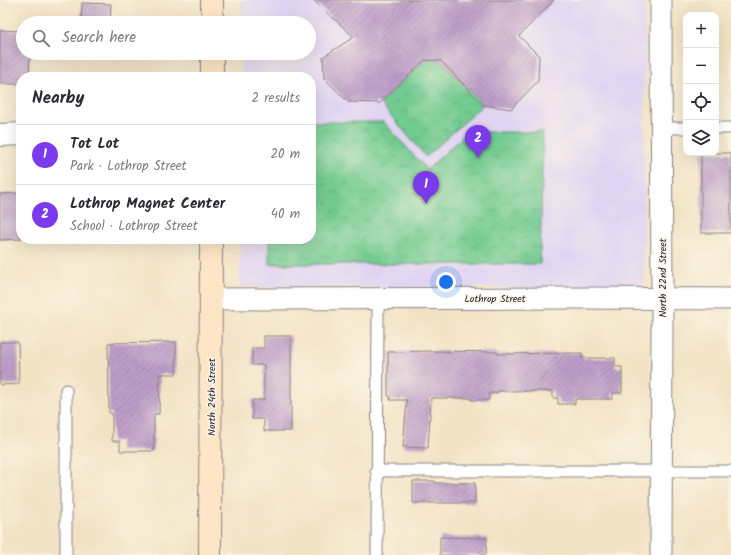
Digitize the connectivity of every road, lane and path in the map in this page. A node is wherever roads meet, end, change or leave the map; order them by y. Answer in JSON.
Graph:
{"nodes":[{"id":1,"x":212,"y":0,"type":"edge"},
{"id":2,"x":661,"y":0,"type":"edge"},
{"id":3,"x":212,"y":16,"type":"edge"},
{"id":4,"x":212,"y":60,"type":"edge"},
{"id":5,"x":212,"y":72,"type":"edge"},
{"id":6,"x":662,"y":128,"type":"junction"},
{"id":7,"x":683,"y":128,"type":"edge"},
{"id":8,"x":719,"y":128,"type":"edge"},
{"id":9,"x":731,"y":128,"type":"edge"},
{"id":10,"x":16,"y":134,"type":"edge"},
{"id":11,"x":0,"y":135,"type":"edge"},
{"id":12,"x":211,"y":244,"type":"edge"},
{"id":13,"x":211,"y":299,"type":"junction"},
{"id":14,"x":378,"y":299,"type":"junction"},
{"id":15,"x":662,"y":299,"type":"junction"},
{"id":16,"x":731,"y":299,"type":"edge"},
{"id":17,"x":66,"y":390,"type":"dead end"},
{"id":18,"x":661,"y":470,"type":"junction"},
{"id":19,"x":731,"y":470,"type":"edge"},
{"id":20,"x":376,"y":471,"type":"junction"},
{"id":21,"x":66,"y":555,"type":"edge"},
{"id":22,"x":210,"y":555,"type":"edge"},
{"id":23,"x":377,"y":555,"type":"edge"},
{"id":24,"x":661,"y":555,"type":"edge"}],
"edges":[{"from":1,"to":3,"type":"main road"},
{"from":2,"to":6,"type":"street","name":"North 22nd Street"},
{"from":4,"to":5,"type":"main road"},
{"from":6,"to":7,"type":"lane"},
{"from":6,"to":15,"type":"street","name":"North 22nd Street"},
{"from":8,"to":9,"type":"lane"},
{"from":10,"to":11,"type":"street"},
{"from":12,"to":13,"type":"main road","name":"North 24th Street"},
{"from":13,"to":14,"type":"street","name":"Lothrop Street"},
{"from":13,"to":22,"type":"main road","name":"North 24th Street"},
{"from":14,"to":15,"type":"street","name":"Lothrop Street"},
{"from":14,"to":20,"type":"lane"},
{"from":15,"to":16,"type":"street","name":"Lothrop Street"},
{"from":15,"to":18,"type":"street","name":"North 22nd Street"},
{"from":17,"to":21,"type":"lane"},
{"from":18,"to":19,"type":"lane"},
{"from":18,"to":20,"type":"lane"},
{"from":18,"to":24,"type":"street","name":"North 22nd Street"},
{"from":20,"to":23,"type":"lane"}]}
